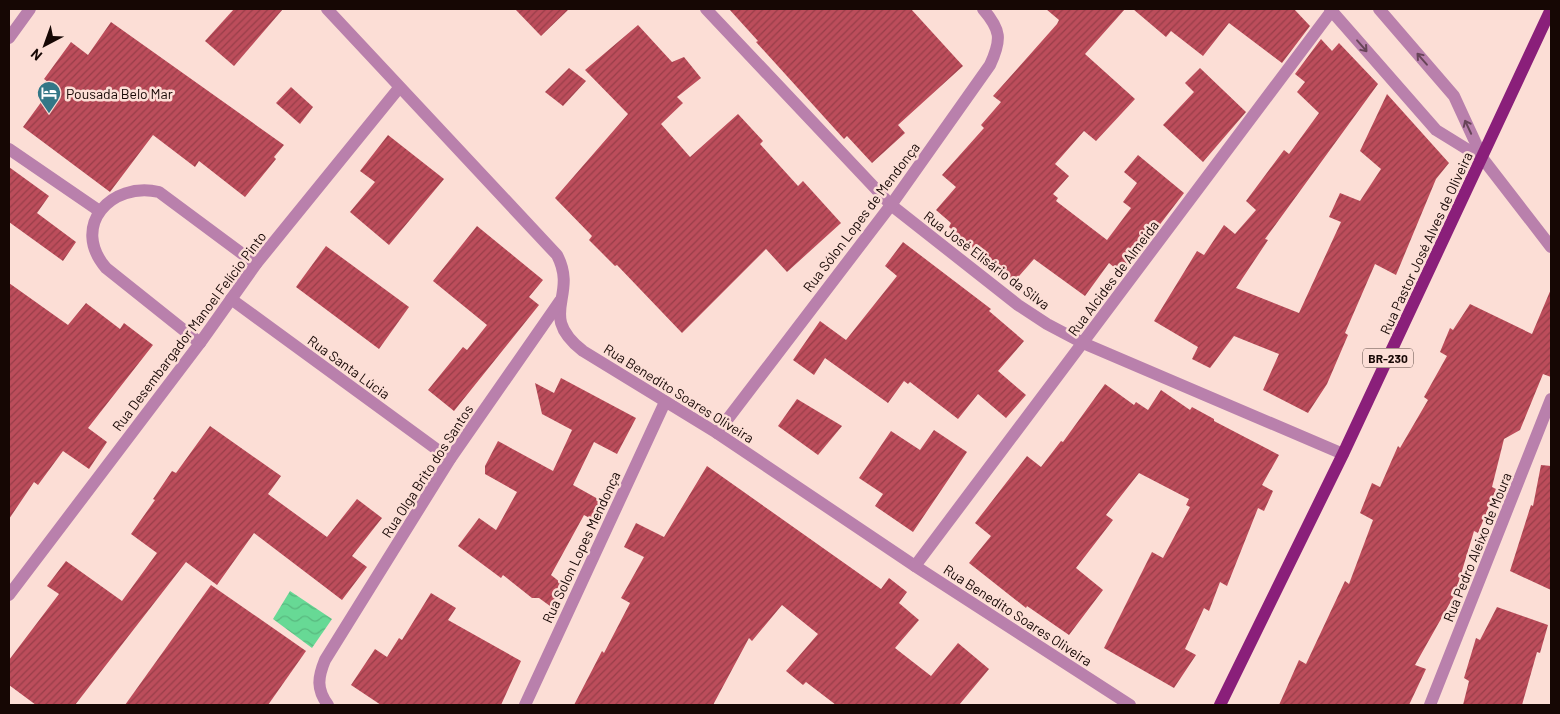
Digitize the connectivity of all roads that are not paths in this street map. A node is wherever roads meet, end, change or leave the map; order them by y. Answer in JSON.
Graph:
{"nodes":[{"id":1,"x":30,"y":9,"type":"edge"},
{"id":2,"x":327,"y":9,"type":"edge"},
{"id":3,"x":706,"y":9,"type":"edge"},
{"id":4,"x":1332,"y":9,"type":"edge"},
{"id":5,"x":1379,"y":9,"type":"edge"},
{"id":6,"x":1551,"y":9,"type":"edge"},
{"id":7,"x":984,"y":10,"type":"edge"},
{"id":8,"x":9,"y":38,"type":"edge"},
{"id":9,"x":399,"y":88,"type":"junction"},
{"id":10,"x":9,"y":149,"type":"edge"},
{"id":11,"x":1483,"y":159,"type":"junction"},
{"id":12,"x":891,"y":205,"type":"junction"},
{"id":13,"x":98,"y":210,"type":"junction"},
{"id":14,"x":1551,"y":247,"type":"edge"},
{"id":15,"x":256,"y":264,"type":"junction"},
{"id":16,"x":231,"y":299,"type":"junction"},
{"id":17,"x":560,"y":301,"type":"junction"},
{"id":18,"x":200,"y":343,"type":"junction"},
{"id":19,"x":1083,"y":343,"type":"junction"},
{"id":20,"x":1551,"y":399,"type":"edge"},
{"id":21,"x":665,"y":402,"type":"junction"},
{"id":22,"x":718,"y":433,"type":"junction"},
{"id":23,"x":1343,"y":454,"type":"junction"},
{"id":24,"x":450,"y":459,"type":"junction"},
{"id":25,"x":915,"y":566,"type":"junction"},
{"id":26,"x":9,"y":595,"type":"edge"},
{"id":27,"x":328,"y":705,"type":"edge"},
{"id":28,"x":525,"y":705,"type":"edge"},
{"id":29,"x":1130,"y":705,"type":"edge"},
{"id":30,"x":1220,"y":705,"type":"edge"},
{"id":31,"x":1430,"y":705,"type":"edge"}],
"edges":[{"from":1,"to":8,"type":"street"},
{"from":2,"to":9,"type":"street","name":"Rua Benedito Soares Oliveira"},
{"from":3,"to":12,"type":"street","name":"Rua José Elisário da Silva"},
{"from":4,"to":11,"type":"street","one_way":true},
{"from":4,"to":19,"type":"street","name":"Rua Alcides de Almeida"},
{"from":11,"to":5,"type":"street","one_way":true},
{"from":6,"to":11,"type":"main road","name":"Rua Pastor José Alves de Oliveira","number":"BR-230"},
{"from":7,"to":12,"type":"street","name":"Rua Sólon Lopes de Mendonça"},
{"from":9,"to":15,"type":"street","name":"Rua Desembargador Manoel Felício Pinto"},
{"from":9,"to":17,"type":"street","name":"Rua Benedito Soares Oliveira"},
{"from":10,"to":13,"type":"street"},
{"from":11,"to":14,"type":"street"},
{"from":11,"to":23,"type":"main road","name":"Rua Pastor José Alves de Oliveira","number":"BR-230"},
{"from":12,"to":19,"type":"street","name":"Rua José Elisário da Silva"},
{"from":12,"to":22,"type":"street","name":"Rua Sólon Lopes de Mendonça"},
{"from":13,"to":15,"type":"street"},
{"from":13,"to":18,"type":"street"},
{"from":15,"to":16,"type":"street","name":"Rua Desembargador Manoel Felício Pinto"},
{"from":16,"to":18,"type":"street","name":"Rua Desembargador Manoel Felício Pinto"},
{"from":16,"to":24,"type":"street","name":"Rua Santa Lúcia"},
{"from":17,"to":21,"type":"street","name":"Rua Benedito Soares Oliveira"},
{"from":17,"to":24,"type":"street","name":"Rua Olga Brito dos Santos"},
{"from":18,"to":26,"type":"street","name":"Rua Desembargador Manoel Felício Pinto"},
{"from":19,"to":23,"type":"street","name":"Rua José Elisário da Silva"},
{"from":19,"to":25,"type":"street","name":"Rua Alcides de Almeida"},
{"from":20,"to":31,"type":"street","name":"Rua Pedro Aleixo de Moura"},
{"from":21,"to":22,"type":"street","name":"Rua Benedito Soares Oliveira"},
{"from":21,"to":28,"type":"street","name":"Rua Solon Lopes Mendonça"},
{"from":22,"to":25,"type":"street","name":"Rua Benedito Soares Oliveira"},
{"from":23,"to":30,"type":"main road","name":"Rua Pastor José Alves de Oliveira","number":"BR-230"},
{"from":24,"to":27,"type":"street","name":"Rua Olga Brito dos Santos"},
{"from":25,"to":29,"type":"street","name":"Rua Benedito Soares Oliveira"}]}
